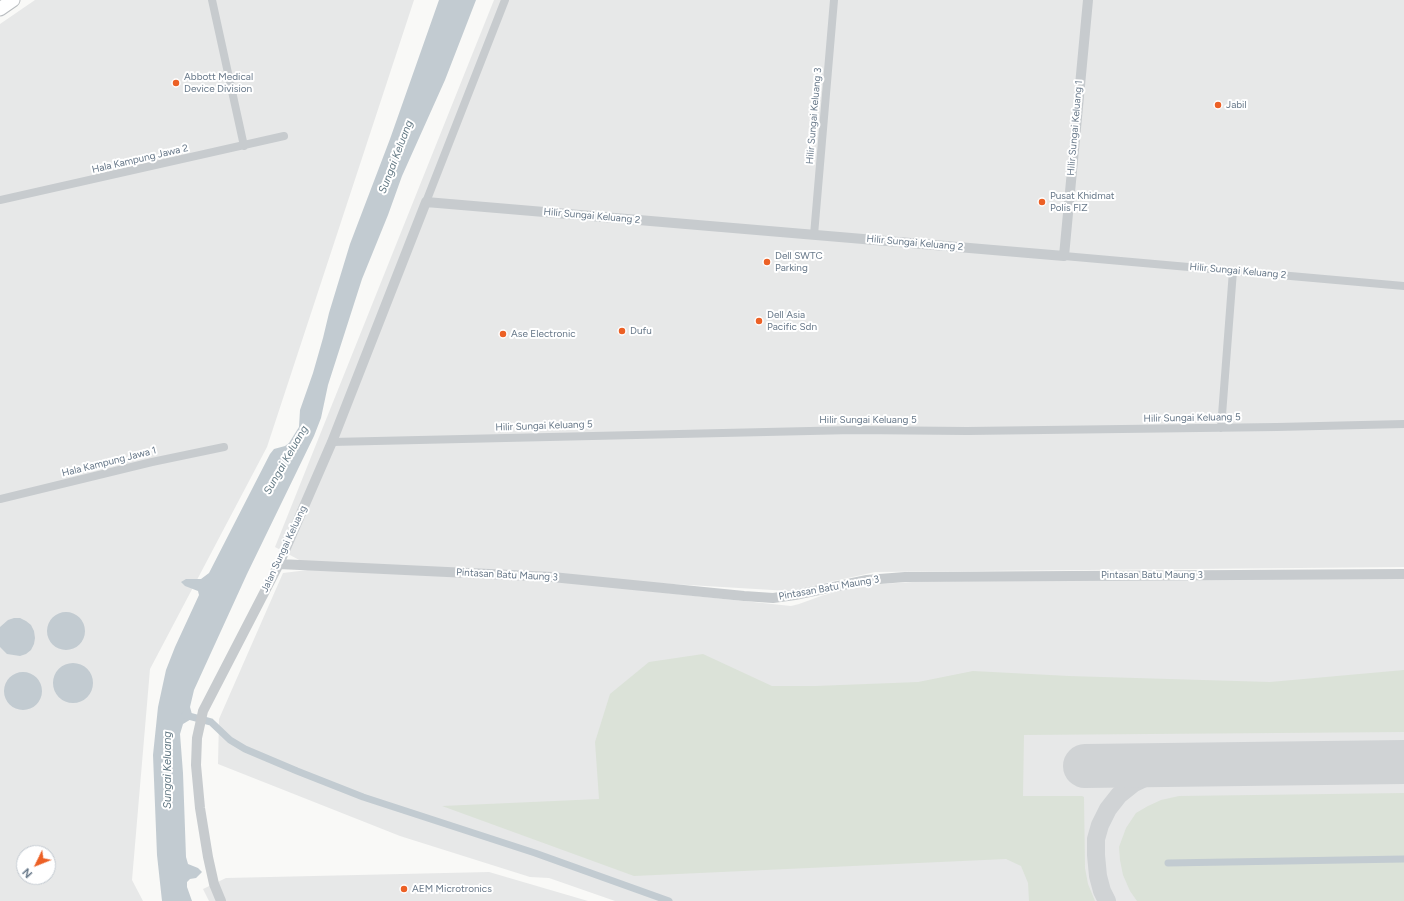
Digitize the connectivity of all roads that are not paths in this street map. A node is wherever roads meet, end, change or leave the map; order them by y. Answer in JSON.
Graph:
{"nodes":[{"id":1,"x":4,"y":0,"type":"edge"},
{"id":2,"x":13,"y":0,"type":"edge"},
{"id":3,"x":212,"y":0,"type":"edge"},
{"id":4,"x":505,"y":0,"type":"edge"},
{"id":5,"x":834,"y":0,"type":"edge"},
{"id":6,"x":1088,"y":0,"type":"edge"},
{"id":7,"x":0,"y":3,"type":"edge"},
{"id":8,"x":0,"y":9,"type":"edge"},
{"id":9,"x":284,"y":136,"type":"dead end"},
{"id":10,"x":244,"y":146,"type":"junction"},
{"id":11,"x":0,"y":200,"type":"edge"},
{"id":12,"x":426,"y":202,"type":"junction"},
{"id":13,"x":814,"y":235,"type":"junction"},
{"id":14,"x":1064,"y":256,"type":"junction"},
{"id":15,"x":1233,"y":271,"type":"junction"},
{"id":16,"x":1404,"y":286,"type":"edge"},
{"id":17,"x":1404,"y":424,"type":"edge"},
{"id":18,"x":1221,"y":428,"type":"junction"},
{"id":19,"x":332,"y":442,"type":"junction"},
{"id":20,"x":224,"y":447,"type":"dead end"},
{"id":21,"x":0,"y":499,"type":"edge"},
{"id":22,"x":279,"y":564,"type":"junction"},
{"id":23,"x":1404,"y":574,"type":"edge"},
{"id":24,"x":221,"y":901,"type":"edge"}],
"edges":[{"from":1,"to":7,"type":"highway"},
{"from":2,"to":8,"type":"highway"},
{"from":3,"to":10,"type":"street"},
{"from":4,"to":12,"type":"street"},
{"from":5,"to":13,"type":"street","name":"Hilir Sungai Keluang 3"},
{"from":6,"to":14,"type":"street","name":"Hilir Sungai Keluang 1"},
{"from":9,"to":10,"type":"street","name":"Hala Kampung Jawa 2"},
{"from":10,"to":11,"type":"street","name":"Hala Kampung Jawa 2"},
{"from":12,"to":13,"type":"street","name":"Hilir Sungai Keluang 2"},
{"from":12,"to":19,"type":"street","name":"Jalan Sungai Keluang"},
{"from":13,"to":14,"type":"street","name":"Hilir Sungai Keluang 2"},
{"from":14,"to":15,"type":"street","name":"Hilir Sungai Keluang 2"},
{"from":15,"to":16,"type":"street","name":"Hilir Sungai Keluang 2"},
{"from":15,"to":18,"type":"street"},
{"from":17,"to":18,"type":"street","name":"Hilir Sungai Keluang 5"},
{"from":18,"to":19,"type":"street","name":"Hilir Sungai Keluang 5"},
{"from":19,"to":22,"type":"street","name":"Jalan Sungai Keluang"},
{"from":20,"to":21,"type":"street","name":"Hala Kampung Jawa 1"},
{"from":22,"to":23,"type":"street","name":"Pintasan Batu Maung 3"},
{"from":22,"to":24,"type":"street","name":"Jalan Sungai Keluang"}]}
